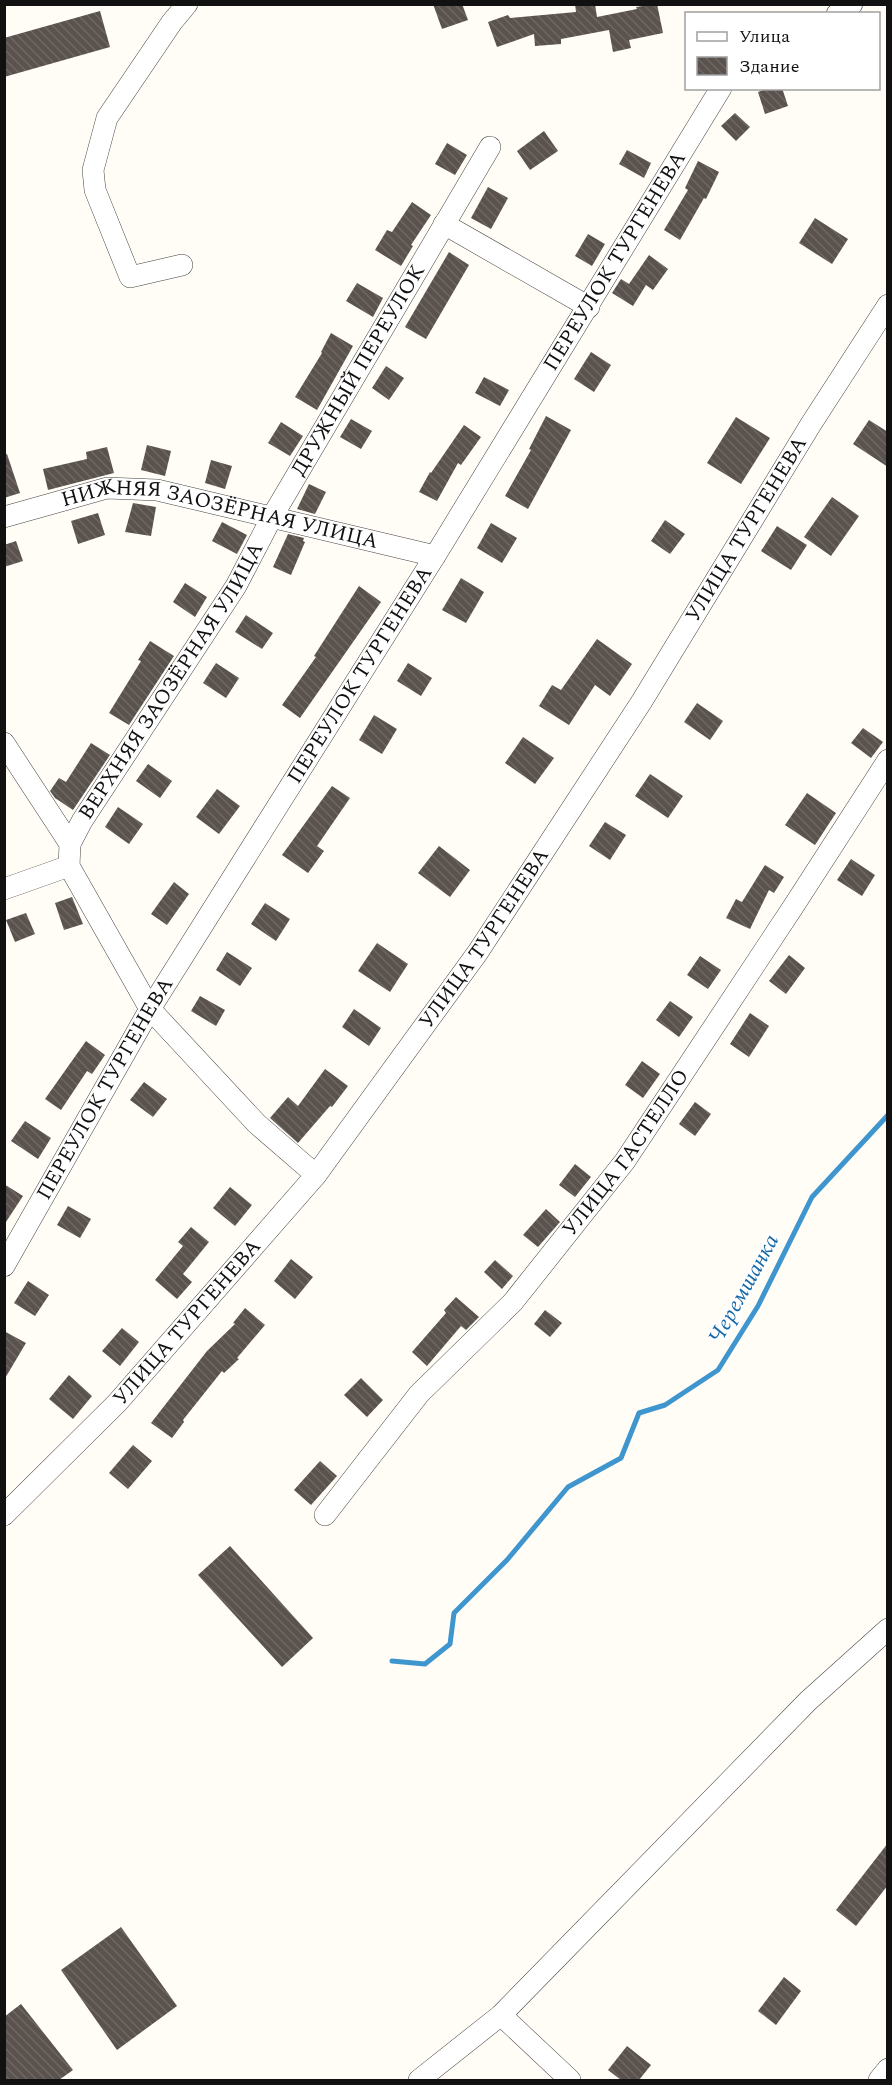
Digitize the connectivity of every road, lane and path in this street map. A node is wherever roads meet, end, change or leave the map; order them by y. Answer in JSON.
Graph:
{"nodes":[{"id":1,"x":187,"y":4,"type":"edge"},
{"id":2,"x":720,"y":90,"type":"edge"},
{"id":3,"x":490,"y":147,"type":"dead end"},
{"id":4,"x":444,"y":224,"type":"junction"},
{"id":5,"x":182,"y":265,"type":"dead end"},
{"id":6,"x":888,"y":305,"type":"edge"},
{"id":7,"x":589,"y":307,"type":"junction"},
{"id":8,"x":4,"y":517,"type":"edge"},
{"id":9,"x":272,"y":517,"type":"junction"},
{"id":10,"x":435,"y":556,"type":"junction"},
{"id":11,"x":4,"y":742,"type":"edge"},
{"id":12,"x":888,"y":759,"type":"edge"},
{"id":13,"x":70,"y":844,"type":"junction"},
{"id":14,"x":69,"y":866,"type":"junction"},
{"id":15,"x":4,"y":889,"type":"edge"},
{"id":16,"x":150,"y":1009,"type":"junction"},
{"id":17,"x":316,"y":1175,"type":"junction"},
{"id":18,"x":4,"y":1266,"type":"edge"},
{"id":19,"x":4,"y":1515,"type":"edge"},
{"id":20,"x":325,"y":1515,"type":"dead end"},
{"id":21,"x":888,"y":1629,"type":"edge"},
{"id":22,"x":501,"y":2014,"type":"junction"},
{"id":23,"x":888,"y":2069,"type":"edge"},
{"id":24,"x":419,"y":2080,"type":"edge"},
{"id":25,"x":570,"y":2080,"type":"edge"},
{"id":26,"x":879,"y":2080,"type":"edge"}],
"edges":[{"from":1,"to":5,"type":"street"},
{"from":2,"to":7,"type":"street","name":"ПЕРЕУЛОК ТУРГЕНЕВА"},
{"from":3,"to":4,"type":"street","name":"ДРУЖНЫЙ ПЕРЕУЛОК"},
{"from":4,"to":7,"type":"street"},
{"from":4,"to":9,"type":"street","name":"ДРУЖНЫЙ ПЕРЕУЛОК"},
{"from":6,"to":17,"type":"street","name":"УЛИЦА ТУРГЕНЕВА"},
{"from":7,"to":10,"type":"street","name":"ПЕРЕУЛОК ТУРГЕНЕВА"},
{"from":8,"to":9,"type":"street","name":"НИЖНЯЯ ЗАОЗЁРНАЯ УЛИЦА"},
{"from":9,"to":10,"type":"street","name":"НИЖНЯЯ ЗАОЗЁРНАЯ УЛИЦА"},
{"from":9,"to":13,"type":"street","name":"ВЕРХНЯЯ ЗАОЗЁРНАЯ УЛИЦА"},
{"from":10,"to":16,"type":"street","name":"ПЕРЕУЛОК ТУРГЕНЕВА"},
{"from":11,"to":13,"type":"street"},
{"from":12,"to":20,"type":"street","name":"УЛИЦА ГАСТЕЛЛО"},
{"from":13,"to":14,"type":"street"},
{"from":14,"to":15,"type":"street"},
{"from":14,"to":16,"type":"street"},
{"from":16,"to":17,"type":"street"},
{"from":16,"to":18,"type":"street","name":"ПЕРЕУЛОК ТУРГЕНЕВА"},
{"from":17,"to":19,"type":"street","name":"УЛИЦА ТУРГЕНЕВА"},
{"from":21,"to":22,"type":"street"},
{"from":22,"to":24,"type":"street"},
{"from":22,"to":25,"type":"street"},
{"from":23,"to":26,"type":"street"}]}
